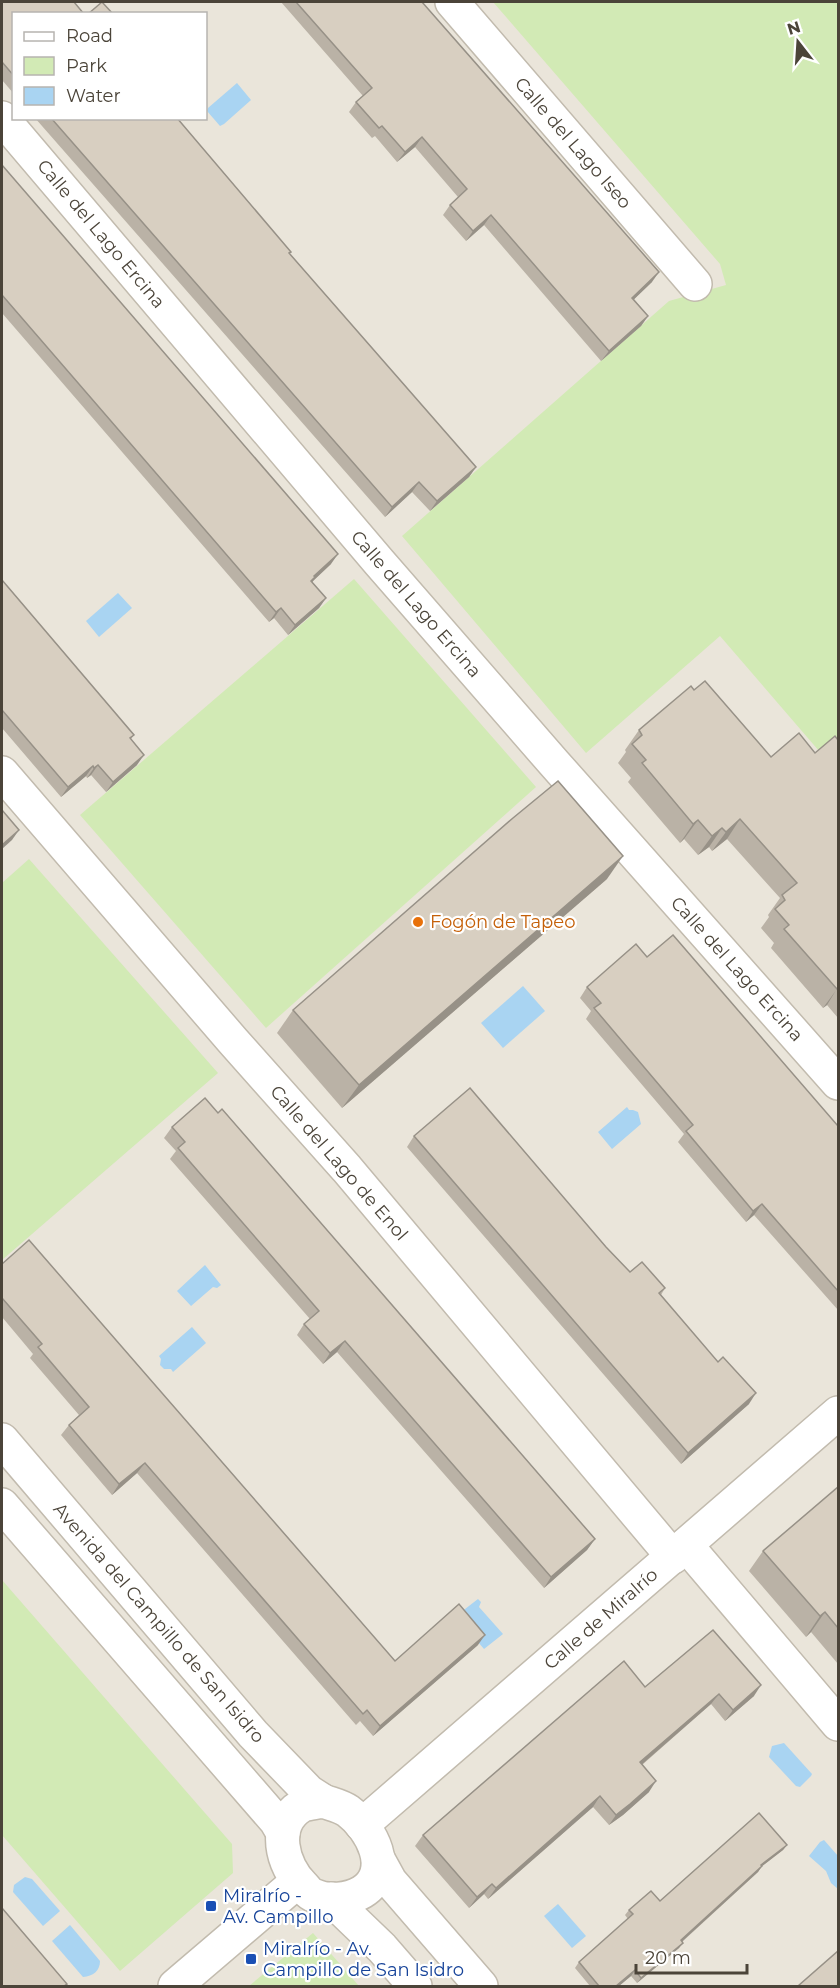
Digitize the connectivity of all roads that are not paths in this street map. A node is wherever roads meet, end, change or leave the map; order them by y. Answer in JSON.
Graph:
{"nodes":[{"id":1,"x":452,"y":2,"type":"edge"},
{"id":2,"x":2,"y":118,"type":"edge"},
{"id":3,"x":695,"y":284,"type":"dead end"},
{"id":4,"x":2,"y":773,"type":"edge"},
{"id":5,"x":838,"y":1083,"type":"edge"},
{"id":6,"x":838,"y":1413,"type":"edge"},
{"id":7,"x":2,"y":1440,"type":"edge"},
{"id":8,"x":2,"y":1505,"type":"edge"},
{"id":9,"x":679,"y":1551,"type":"junction"},
{"id":10,"x":838,"y":1724,"type":"edge"},
{"id":11,"x":323,"y":1801,"type":"junction"},
{"id":12,"x":362,"y":1825,"type":"junction"},
{"id":13,"x":283,"y":1833,"type":"junction"},
{"id":14,"x":379,"y":1862,"type":"junction"},
{"id":15,"x":298,"y":1881,"type":"junction"},
{"id":16,"x":331,"y":1899,"type":"junction"},
{"id":17,"x":175,"y":1986,"type":"edge"},
{"id":18,"x":415,"y":1986,"type":"edge"},
{"id":19,"x":481,"y":1986,"type":"edge"}],
"edges":[{"from":1,"to":3,"type":"street","name":"Calle del Lago Iseo"},
{"from":2,"to":5,"type":"street","name":"Calle del Lago Ercina"},
{"from":4,"to":9,"type":"street","name":"Calle del Lago de Enol"},
{"from":6,"to":9,"type":"street","name":"Calle de Miralrío"},
{"from":7,"to":11,"type":"street","name":"Avenida del Campillo de San Isidro"},
{"from":8,"to":13,"type":"street"},
{"from":9,"to":10,"type":"street","name":"Calle del Lago de Enol"},
{"from":9,"to":12,"type":"street","name":"Calle de Miralrío"},
{"from":11,"to":12,"type":"street"},
{"from":11,"to":13,"type":"street"},
{"from":12,"to":14,"type":"street"},
{"from":13,"to":15,"type":"street"},
{"from":14,"to":16,"type":"street"},
{"from":14,"to":19,"type":"street"},
{"from":15,"to":16,"type":"street"},
{"from":15,"to":17,"type":"street"},
{"from":16,"to":18,"type":"street"}]}
